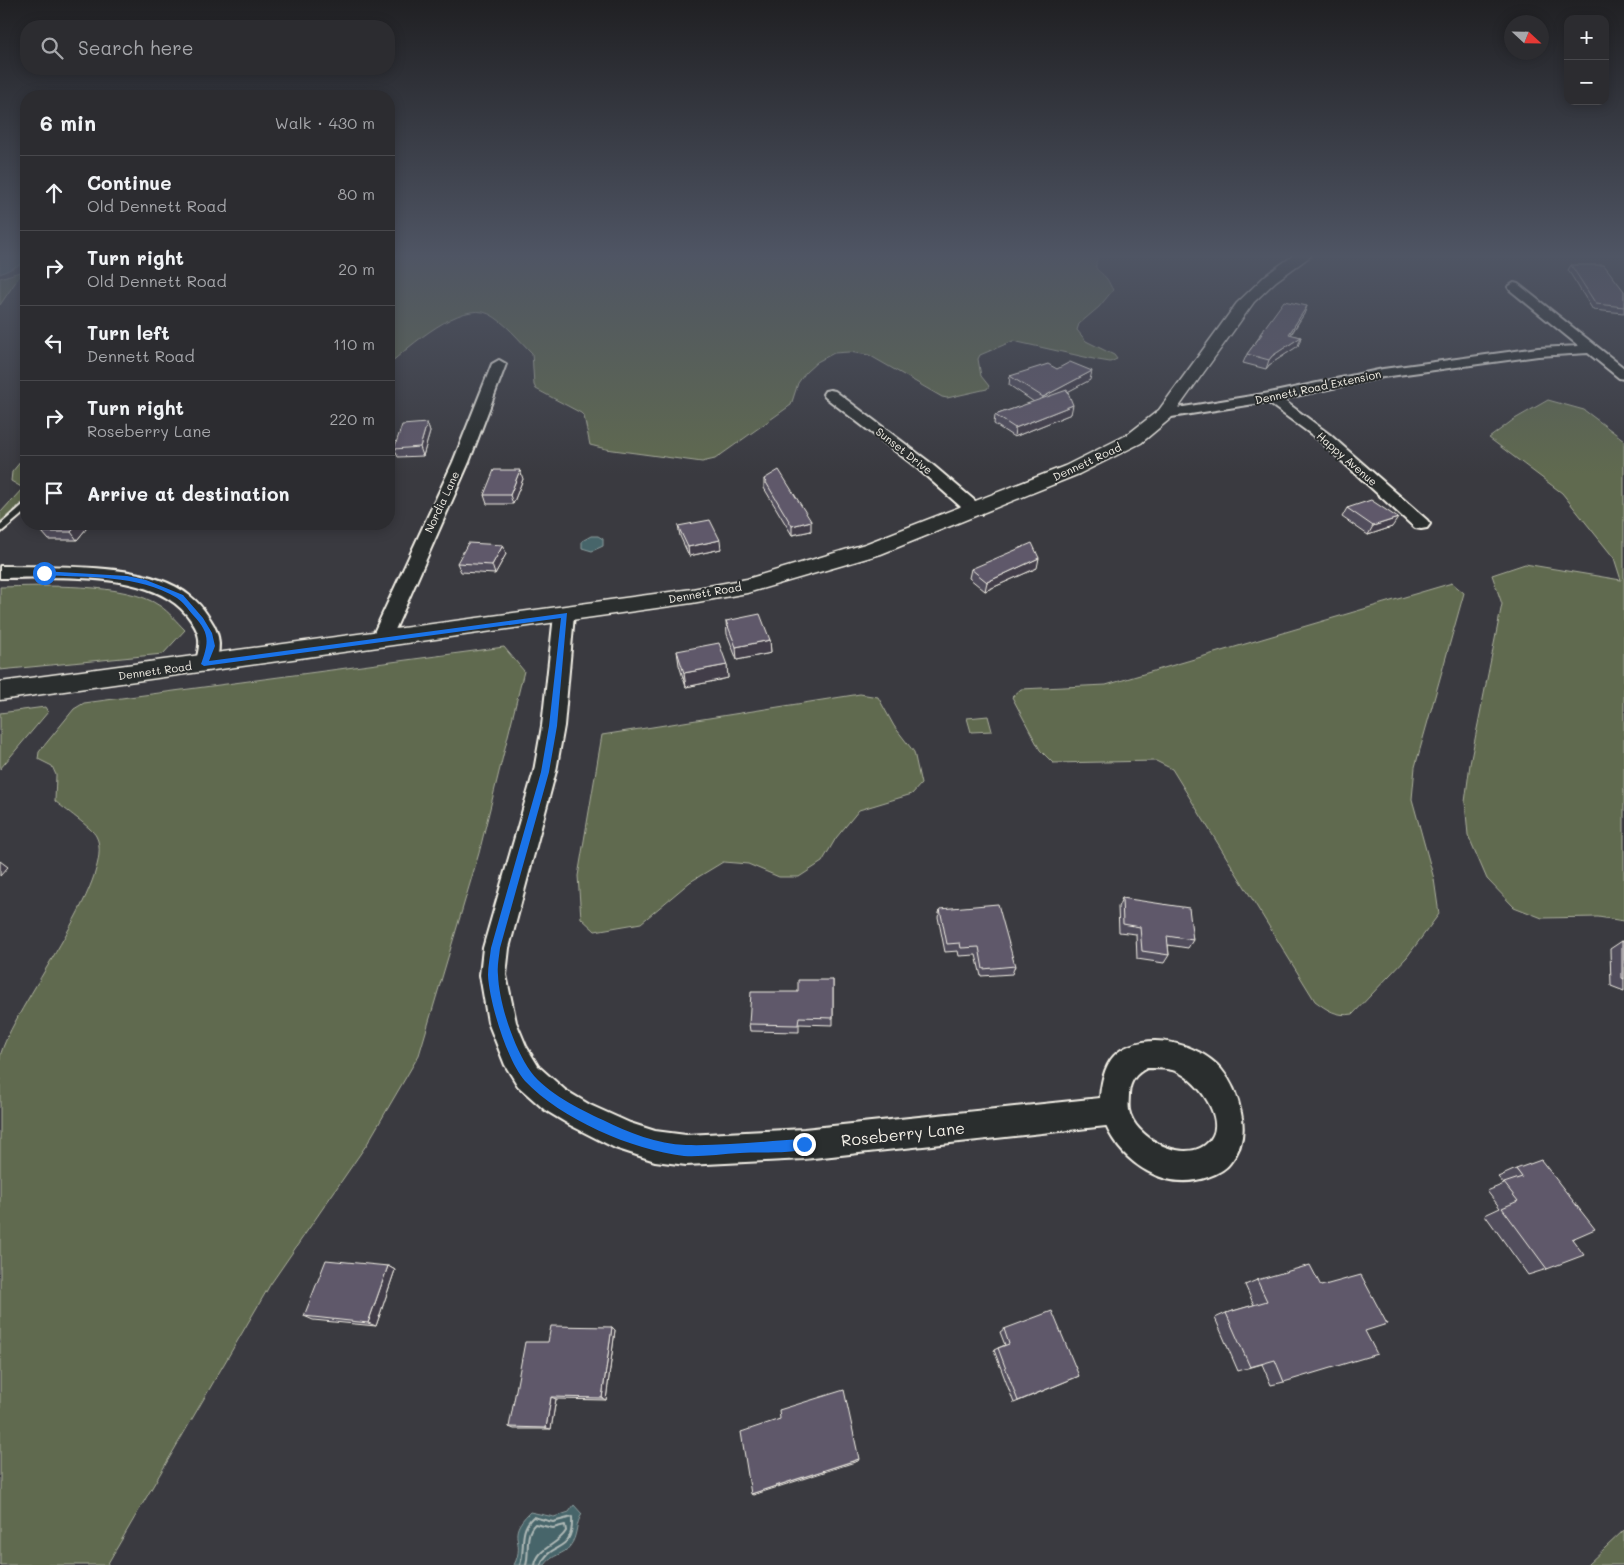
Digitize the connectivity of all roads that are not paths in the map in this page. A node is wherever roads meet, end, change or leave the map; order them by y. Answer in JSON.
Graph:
{"nodes":[{"id":1,"x":1226,"y":328,"type":"edge"},
{"id":2,"x":1564,"y":328,"type":"edge"},
{"id":3,"x":1589,"y":349,"type":"junction"},
{"id":4,"x":499,"y":364,"type":"dead end"},
{"id":5,"x":1624,"y":375,"type":"edge"},
{"id":6,"x":830,"y":394,"type":"dead end"},
{"id":7,"x":1270,"y":397,"type":"junction"},
{"id":8,"x":1166,"y":414,"type":"junction"},
{"id":9,"x":975,"y":510,"type":"junction"},
{"id":10,"x":20,"y":512,"type":"edge"},
{"id":11,"x":1421,"y":524,"type":"dead end"},
{"id":12,"x":0,"y":530,"type":"edge"},
{"id":13,"x":0,"y":572,"type":"edge"},
{"id":14,"x":564,"y":615,"type":"junction"},
{"id":15,"x":381,"y":639,"type":"junction"},
{"id":16,"x":204,"y":664,"type":"junction"},
{"id":17,"x":0,"y":691,"type":"edge"},
{"id":18,"x":1114,"y":1111,"type":"junction"}],
"edges":[{"from":1,"to":8,"type":"street","name":"Dennett Road"},
{"from":2,"to":3,"type":"street"},
{"from":3,"to":5,"type":"street"},
{"from":3,"to":7,"type":"street","name":"Dennett Road Extension"},
{"from":4,"to":15,"type":"street","name":"Nordia Lane"},
{"from":6,"to":9,"type":"street","name":"Sunset Drive"},
{"from":7,"to":8,"type":"street","name":"Dennett Road Extension"},
{"from":7,"to":11,"type":"street","name":"Happy Avenue"},
{"from":8,"to":9,"type":"street","name":"Dennett Road"},
{"from":9,"to":14,"type":"street","name":"Dennett Road"},
{"from":10,"to":12,"type":"lane"},
{"from":13,"to":16,"type":"street"},
{"from":14,"to":15,"type":"street","name":"Dennett Road"},
{"from":14,"to":18,"type":"street","name":"Roseberry Lane"},
{"from":15,"to":16,"type":"street","name":"Dennett Road"},
{"from":16,"to":17,"type":"street","name":"Dennett Road"},
{"from":18,"to":18,"type":"street"}]}
